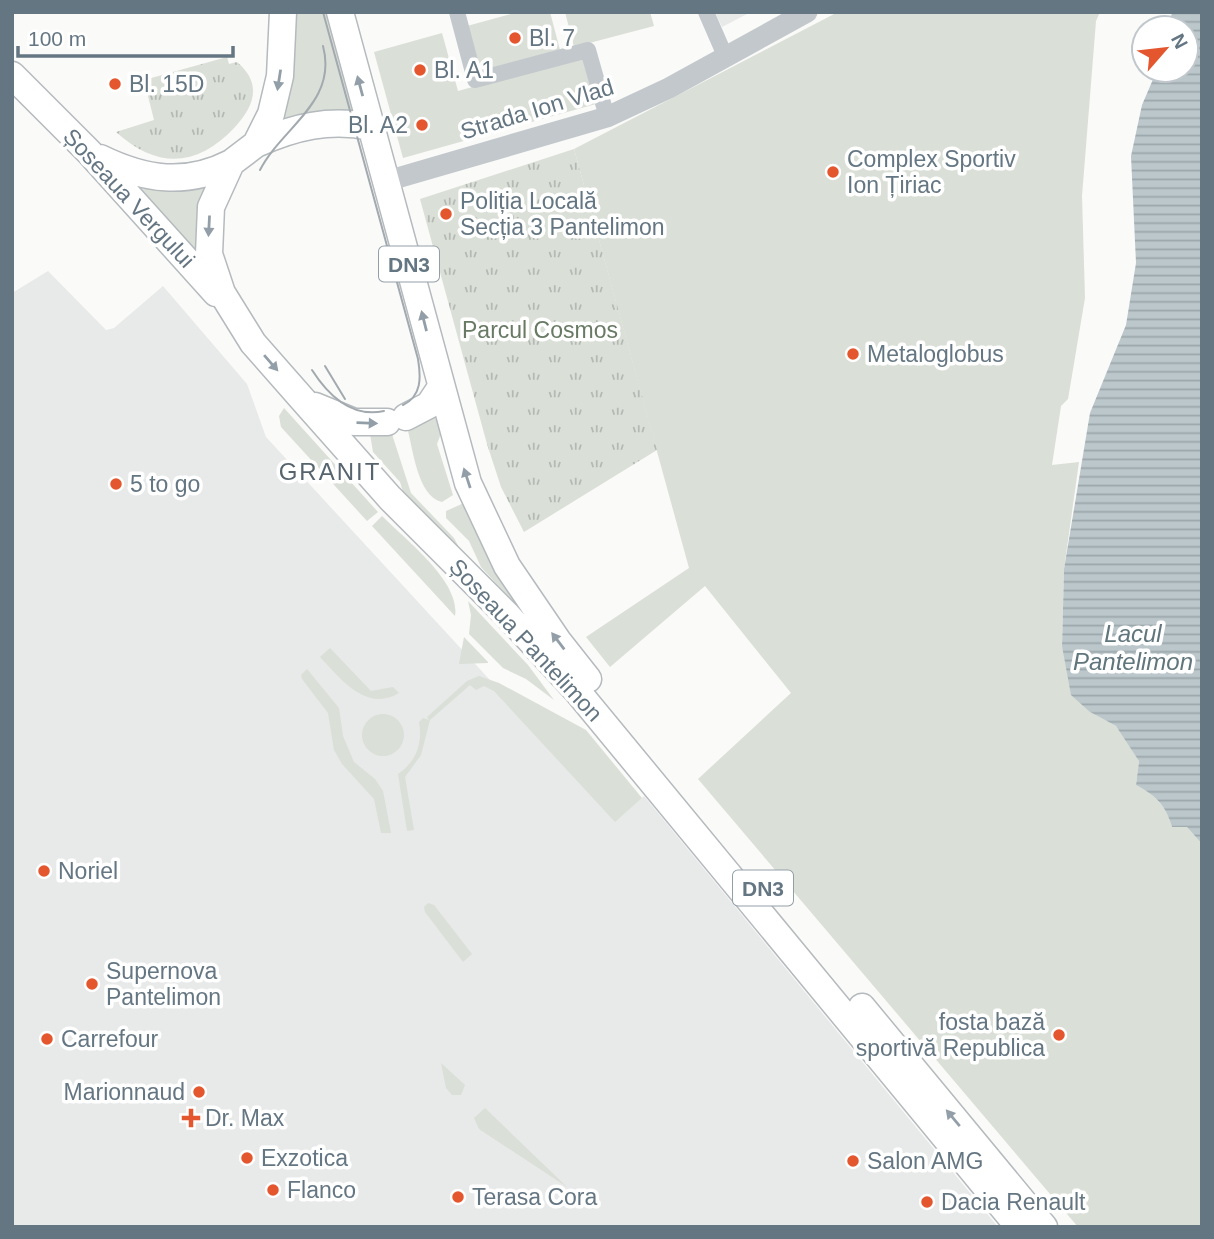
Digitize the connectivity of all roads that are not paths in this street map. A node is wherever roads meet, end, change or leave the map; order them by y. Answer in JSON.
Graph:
{"nodes":[{"id":1,"x":283,"y":12,"type":"edge"},
{"id":2,"x":340,"y":12,"type":"edge"},
{"id":3,"x":457,"y":12,"type":"edge"},
{"id":4,"x":706,"y":12,"type":"edge"},
{"id":5,"x":807,"y":12,"type":"edge"},
{"id":6,"x":726,"y":58,"type":"junction"},
{"id":7,"x":12,"y":75,"type":"edge"},
{"id":8,"x":607,"y":117,"type":"junction"},
{"id":9,"x":371,"y":127,"type":"junction"},
{"id":10,"x":256,"y":144,"type":"junction"},
{"id":11,"x":89,"y":152,"type":"junction"},
{"id":12,"x":232,"y":163,"type":"junction"},
{"id":13,"x":387,"y":181,"type":"junction"},
{"id":14,"x":240,"y":325,"type":"junction"},
{"id":15,"x":441,"y":387,"type":"junction"},
{"id":16,"x":304,"y":401,"type":"junction"},
{"id":17,"x":1019,"y":1227,"type":"edge"},
{"id":18,"x":1044,"y":1227,"type":"edge"}],
"edges":[{"from":1,"to":10,"type":"main road","name":"Șoseaua Pantelimon","number":"DN3","one_way":true},
{"from":9,"to":2,"type":"main road","name":"Șoseaua Pantelimon","number":"DN3","one_way":true},
{"from":3,"to":8,"type":"street"},
{"from":4,"to":6,"type":"street"},
{"from":5,"to":6,"type":"street","name":"Strada Ion Vlad"},
{"from":6,"to":8,"type":"street","name":"Strada Ion Vlad"},
{"from":7,"to":11,"type":"main road","name":"Șoseaua Vergului"},
{"from":8,"to":13,"type":"street","name":"Strada Ion Vlad"},
{"from":9,"to":10,"type":"main road"},
{"from":9,"to":13,"type":"main road","name":"Șoseaua Pantelimon","number":"DN3"},
{"from":10,"to":12,"type":"main road","name":"Șoseaua Pantelimon","number":"DN3"},
{"from":11,"to":12,"type":"main road"},
{"from":11,"to":14,"type":"main road","name":"Șoseaua Vergului"},
{"from":12,"to":14,"type":"main road","name":"Șoseaua Pantelimon","number":"DN3","one_way":true},
{"from":15,"to":13,"type":"main road","name":"Șoseaua Pantelimon","number":"DN3","one_way":true},
{"from":14,"to":16,"type":"main road","name":"Șoseaua Pantelimon","number":"DN3","one_way":true},
{"from":16,"to":15,"type":"main road","one_way":true},
{"from":18,"to":15,"type":"main road","name":"Șoseaua Pantelimon","number":"DN3","one_way":true},
{"from":16,"to":17,"type":"main road","name":"Șoseaua Pantelimon","number":"DN3"}]}
